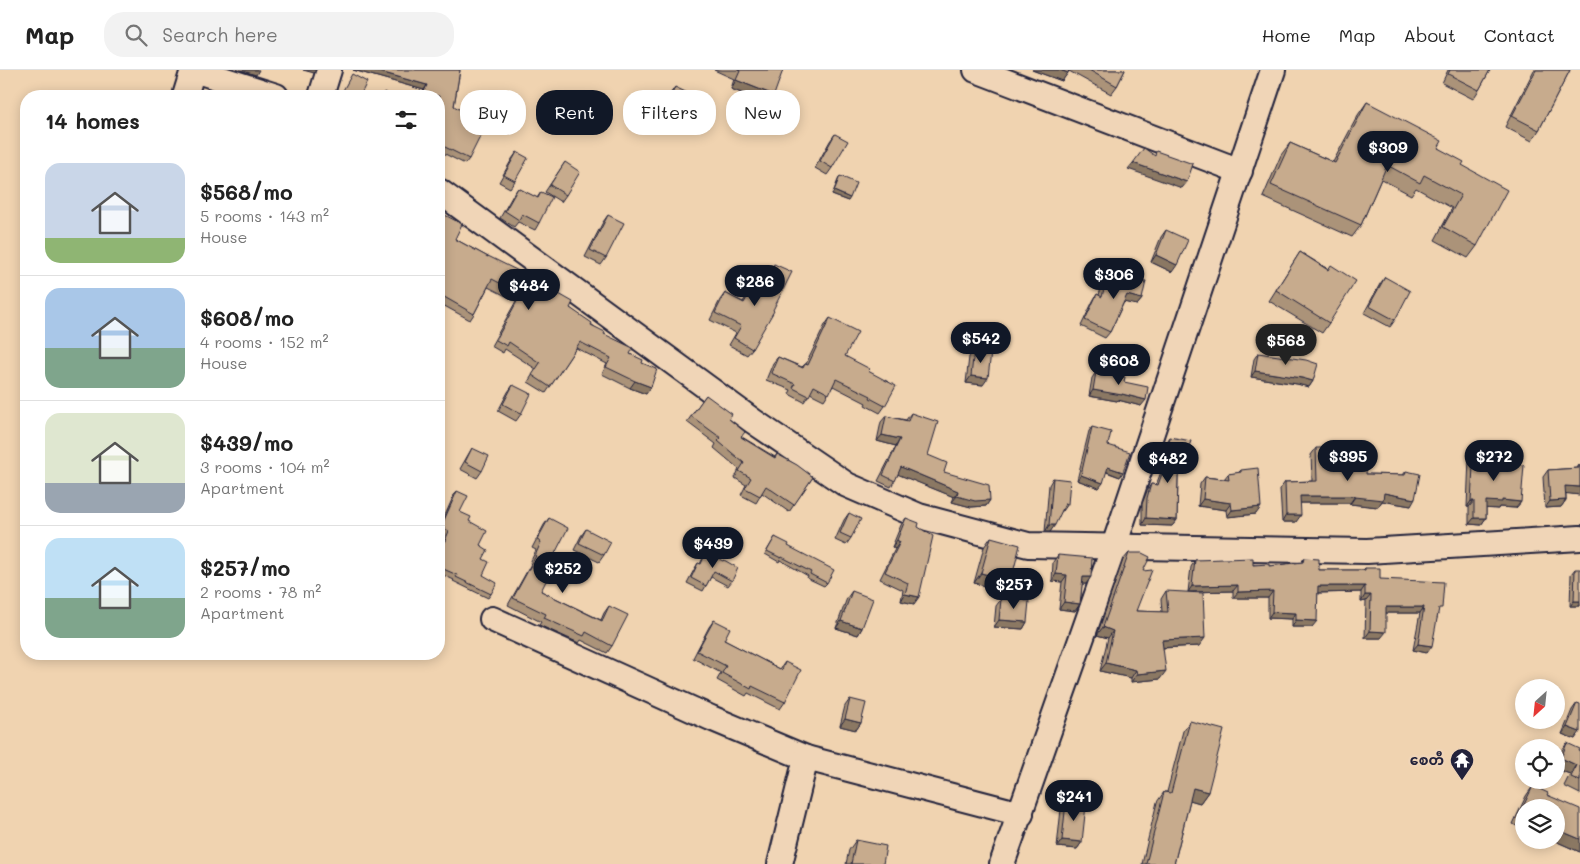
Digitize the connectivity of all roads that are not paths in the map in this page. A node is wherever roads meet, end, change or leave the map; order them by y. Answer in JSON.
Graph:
{"nodes":[{"id":1,"x":193,"y":70,"type":"edge"},
{"id":2,"x":329,"y":70,"type":"edge"},
{"id":3,"x":976,"y":70,"type":"edge"},
{"id":4,"x":1273,"y":70,"type":"edge"},
{"id":5,"x":187,"y":90,"type":"edge"},
{"id":6,"x":257,"y":90,"type":"edge"},
{"id":7,"x":323,"y":90,"type":"edge"},
{"id":8,"x":1240,"y":171,"type":"junction"},
{"id":9,"x":445,"y":195,"type":"edge"},
{"id":10,"x":1580,"y":538,"type":"edge"},
{"id":11,"x":1114,"y":546,"type":"junction"},
{"id":12,"x":492,"y":619,"type":"dead end"},
{"id":13,"x":806,"y":758,"type":"junction"},
{"id":14,"x":1021,"y":814,"type":"junction"},
{"id":15,"x":780,"y":864,"type":"edge"},
{"id":16,"x":1002,"y":864,"type":"edge"}],
"edges":[{"from":1,"to":5,"type":"street"},
{"from":1,"to":6,"type":"street"},
{"from":2,"to":7,"type":"street"},
{"from":3,"to":8,"type":"street"},
{"from":4,"to":8,"type":"street"},
{"from":8,"to":11,"type":"street"},
{"from":9,"to":11,"type":"street"},
{"from":10,"to":11,"type":"street"},
{"from":11,"to":14,"type":"street"},
{"from":12,"to":13,"type":"street"},
{"from":13,"to":14,"type":"street"},
{"from":13,"to":15,"type":"street"},
{"from":14,"to":16,"type":"street"}]}
